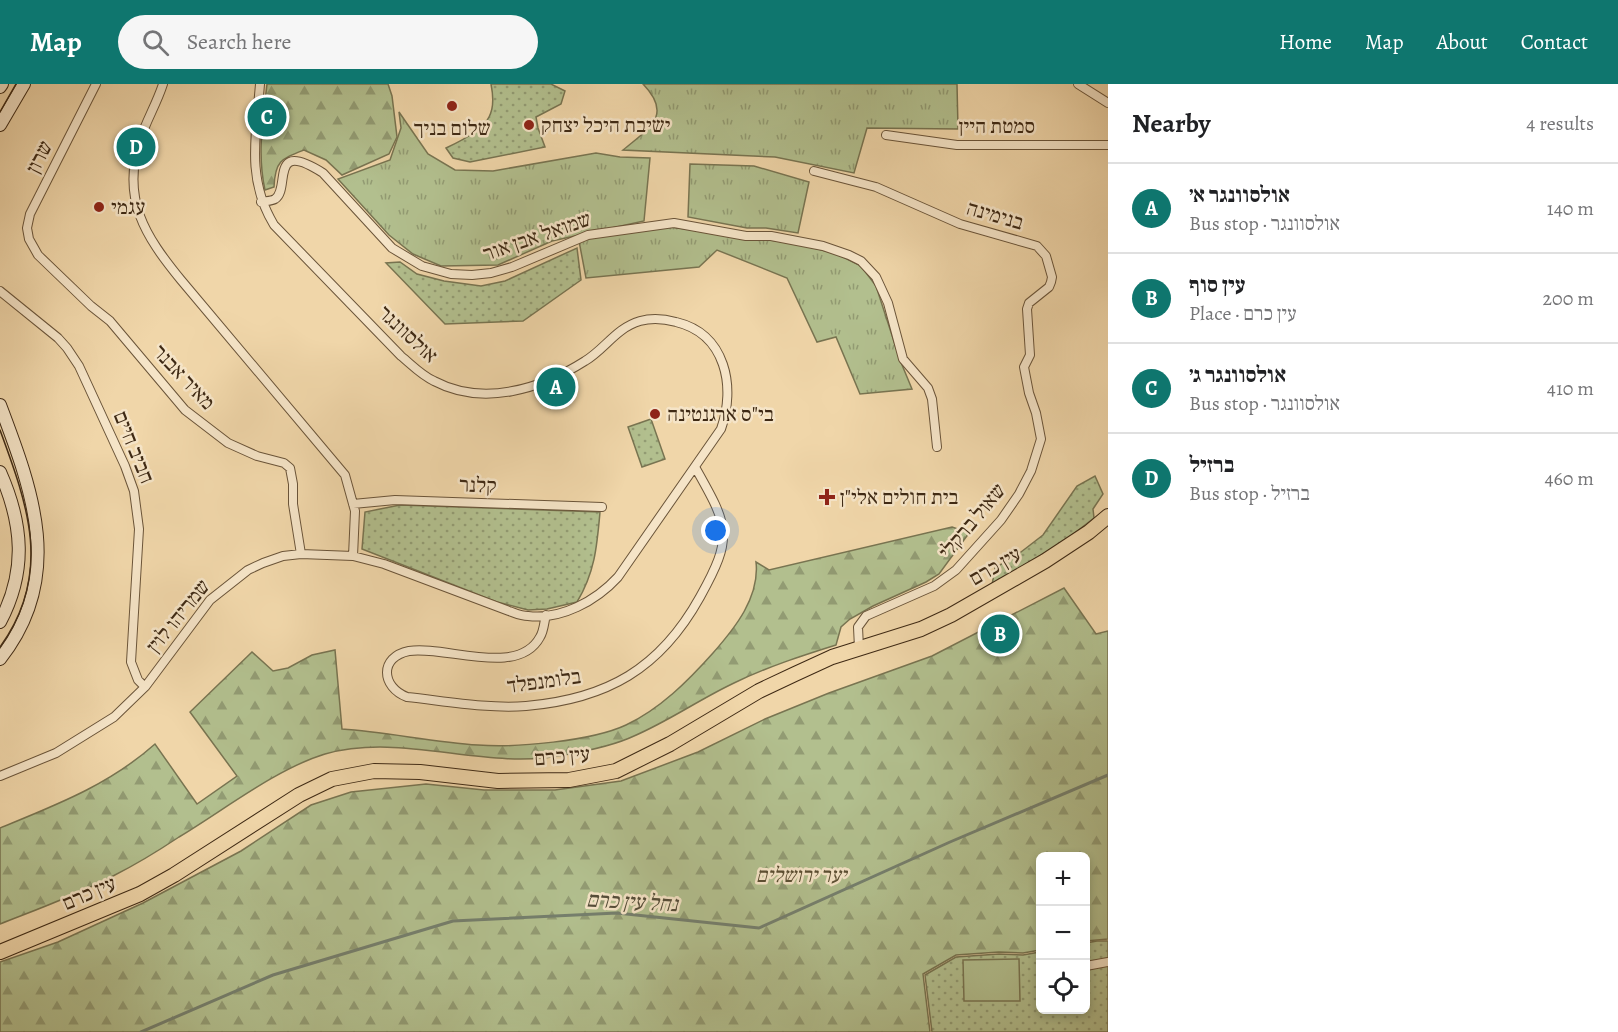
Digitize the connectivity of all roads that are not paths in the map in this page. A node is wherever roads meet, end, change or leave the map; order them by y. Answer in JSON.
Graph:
{"nodes":[{"id":1,"x":24,"y":84,"type":"edge"},
{"id":2,"x":96,"y":84,"type":"edge"},
{"id":3,"x":164,"y":84,"type":"edge"},
{"id":4,"x":260,"y":84,"type":"edge"},
{"id":5,"x":1077,"y":84,"type":"edge"},
{"id":6,"x":1108,"y":102,"type":"edge"},
{"id":7,"x":0,"y":126,"type":"edge"},
{"id":8,"x":886,"y":135,"type":"dead end"},
{"id":9,"x":1108,"y":145,"type":"edge"},
{"id":10,"x":814,"y":171,"type":"dead end"},
{"id":11,"x":261,"y":202,"type":"junction"},
{"id":12,"x":33,"y":249,"type":"joint"},
{"id":13,"x":0,"y":291,"type":"edge"},
{"id":14,"x":1024,"y":367,"type":"joint"},
{"id":15,"x":0,"y":405,"type":"edge"},
{"id":16,"x":937,"y":447,"type":"dead end"},
{"id":17,"x":695,"y":467,"type":"junction"},
{"id":18,"x":0,"y":472,"type":"edge"},
{"id":19,"x":353,"y":504,"type":"junction"},
{"id":20,"x":602,"y":507,"type":"dead end"},
{"id":21,"x":1108,"y":516,"type":"edge"},
{"id":22,"x":301,"y":554,"type":"junction"},
{"id":23,"x":353,"y":556,"type":"junction"},
{"id":24,"x":546,"y":615,"type":"junction"},
{"id":25,"x":0,"y":622,"type":"edge"},
{"id":26,"x":859,"y":648,"type":"junction"},
{"id":27,"x":0,"y":659,"type":"edge"},
{"id":28,"x":145,"y":687,"type":"junction"},
{"id":29,"x":0,"y":776,"type":"edge"},
{"id":30,"x":0,"y":952,"type":"edge"},
{"id":31,"x":1108,"y":962,"type":"edge"},
{"id":32,"x":1090,"y":965,"type":"edge"}],
"edges":[{"from":1,"to":7,"type":"main road"},
{"from":2,"to":12,"type":"street","name":"שרון"},
{"from":3,"to":19,"type":"street"},
{"from":4,"to":11,"type":"street","name":"אולסוונגר"},
{"from":5,"to":6,"type":"street"},
{"from":8,"to":9,"type":"street","name":"סמטת היין"},
{"from":10,"to":14,"type":"street","name":"בנימינה"},
{"from":11,"to":16,"type":"street","name":"שמואל אבן אור"},
{"from":11,"to":17,"type":"street","name":"אולסוונגר"},
{"from":12,"to":22,"type":"street","name":"מאיר אבנר"},
{"from":13,"to":28,"type":"street","name":"חביב חיים"},
{"from":14,"to":26,"type":"street","name":"שאול ברקלי"},
{"from":15,"to":27,"type":"main road"},
{"from":17,"to":24,"type":"street","name":"אולסוונגר"},
{"from":17,"to":24,"type":"street","name":"בלומנפלד"},
{"from":18,"to":25,"type":"main road"},
{"from":19,"to":20,"type":"street","name":"קלנר"},
{"from":19,"to":23,"type":"street"},
{"from":21,"to":26,"type":"main road","name":"עין כרם"},
{"from":22,"to":23,"type":"street","name":"שמריהו לוין"},
{"from":22,"to":28,"type":"street","name":"שמריהו לוין"},
{"from":23,"to":24,"type":"street","name":"שמריהו לוין"},
{"from":26,"to":30,"type":"main road","name":"עין כרם"},
{"from":28,"to":29,"type":"street","name":"שמריהו לוין"},
{"from":31,"to":32,"type":"street"}]}
